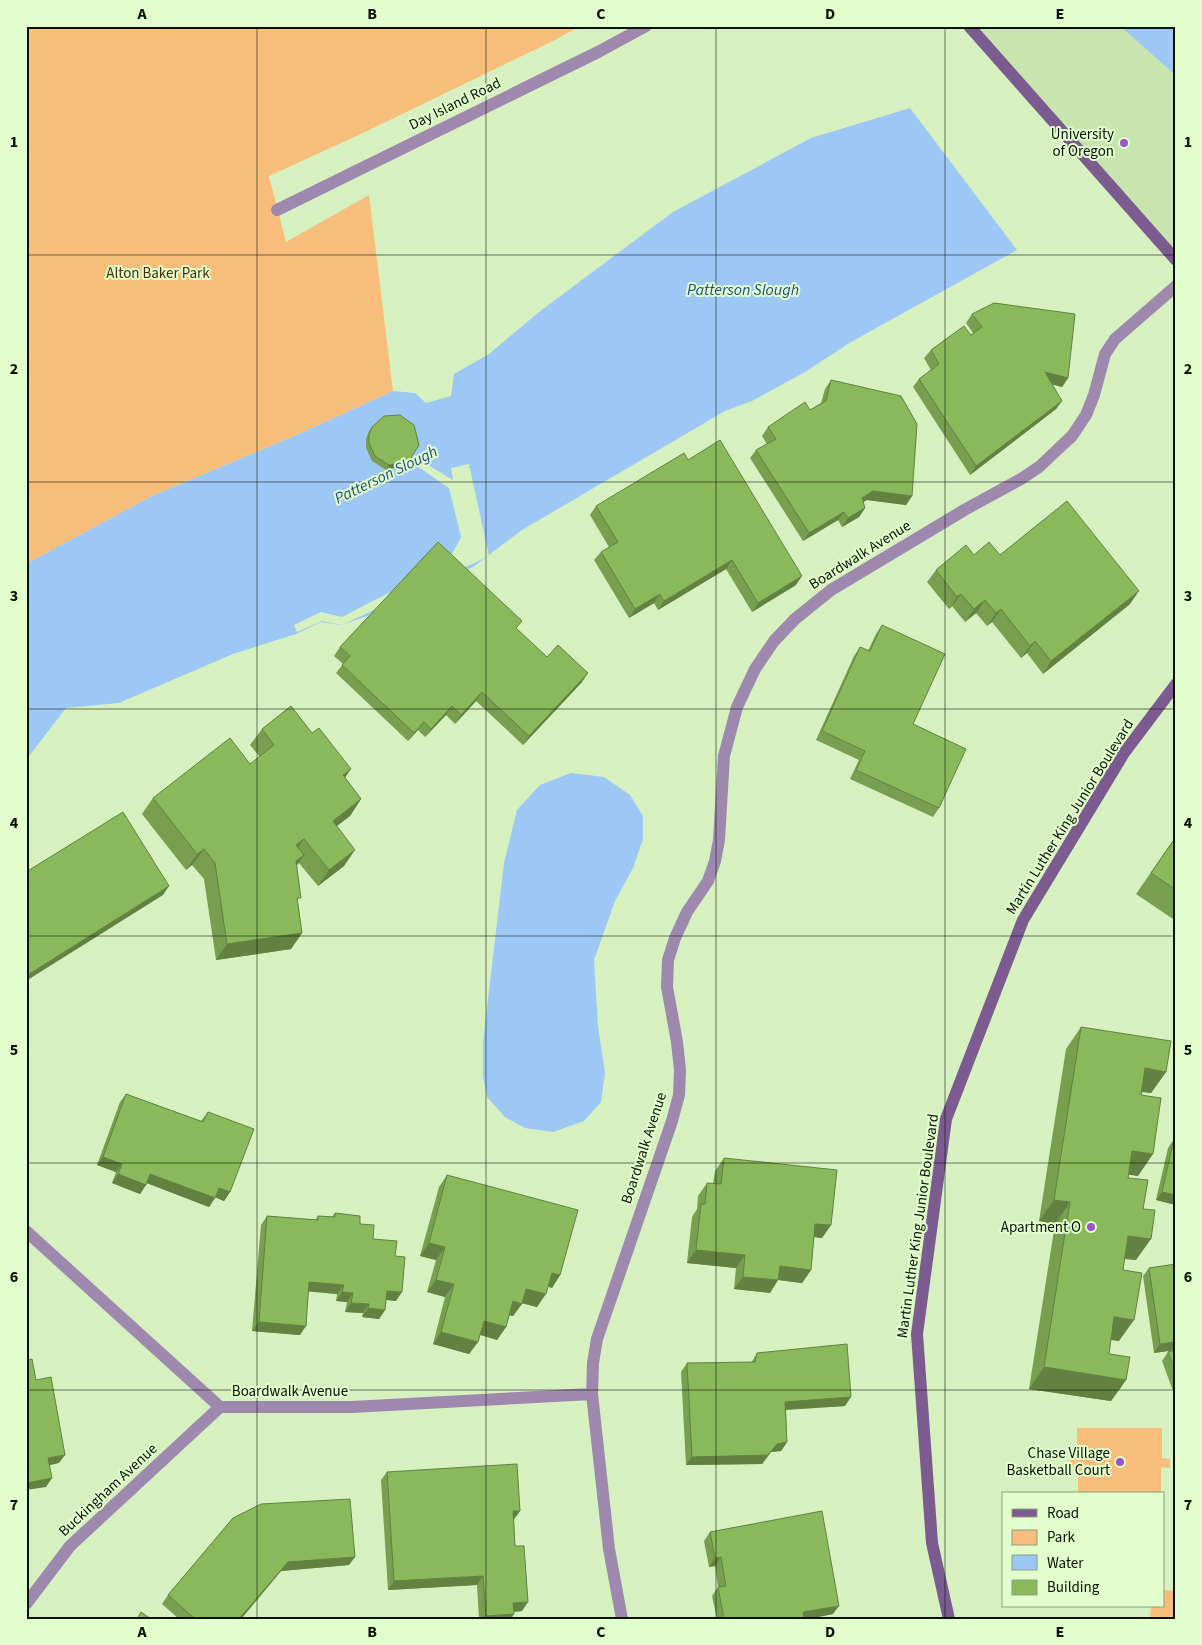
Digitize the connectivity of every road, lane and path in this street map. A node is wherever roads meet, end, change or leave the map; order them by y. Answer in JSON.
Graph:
{"nodes":[{"id":1,"x":646,"y":26,"type":"edge"},
{"id":2,"x":969,"y":26,"type":"edge"},
{"id":3,"x":277,"y":210,"type":"dead end"},
{"id":4,"x":1176,"y":260,"type":"edge"},
{"id":5,"x":1176,"y":286,"type":"edge"},
{"id":6,"x":1176,"y":684,"type":"edge"},
{"id":7,"x":26,"y":1231,"type":"edge"},
{"id":8,"x":592,"y":1394,"type":"junction"},
{"id":9,"x":220,"y":1407,"type":"junction"},
{"id":10,"x":26,"y":1604,"type":"edge"},
{"id":11,"x":622,"y":1619,"type":"edge"},
{"id":12,"x":948,"y":1619,"type":"edge"}],
"edges":[{"from":1,"to":3,"type":"street","name":"Day Island Road"},
{"from":2,"to":4,"type":"main road"},
{"from":5,"to":8,"type":"street","name":"Boardwalk Avenue"},
{"from":6,"to":12,"type":"main road","name":"Martin Luther King Junior Boulevard"},
{"from":7,"to":9,"type":"street","name":"Boardwalk Avenue"},
{"from":8,"to":9,"type":"street","name":"Boardwalk Avenue"},
{"from":8,"to":11,"type":"street","name":"Boardwalk Avenue"},
{"from":9,"to":10,"type":"street","name":"Buckingham Avenue"}]}
